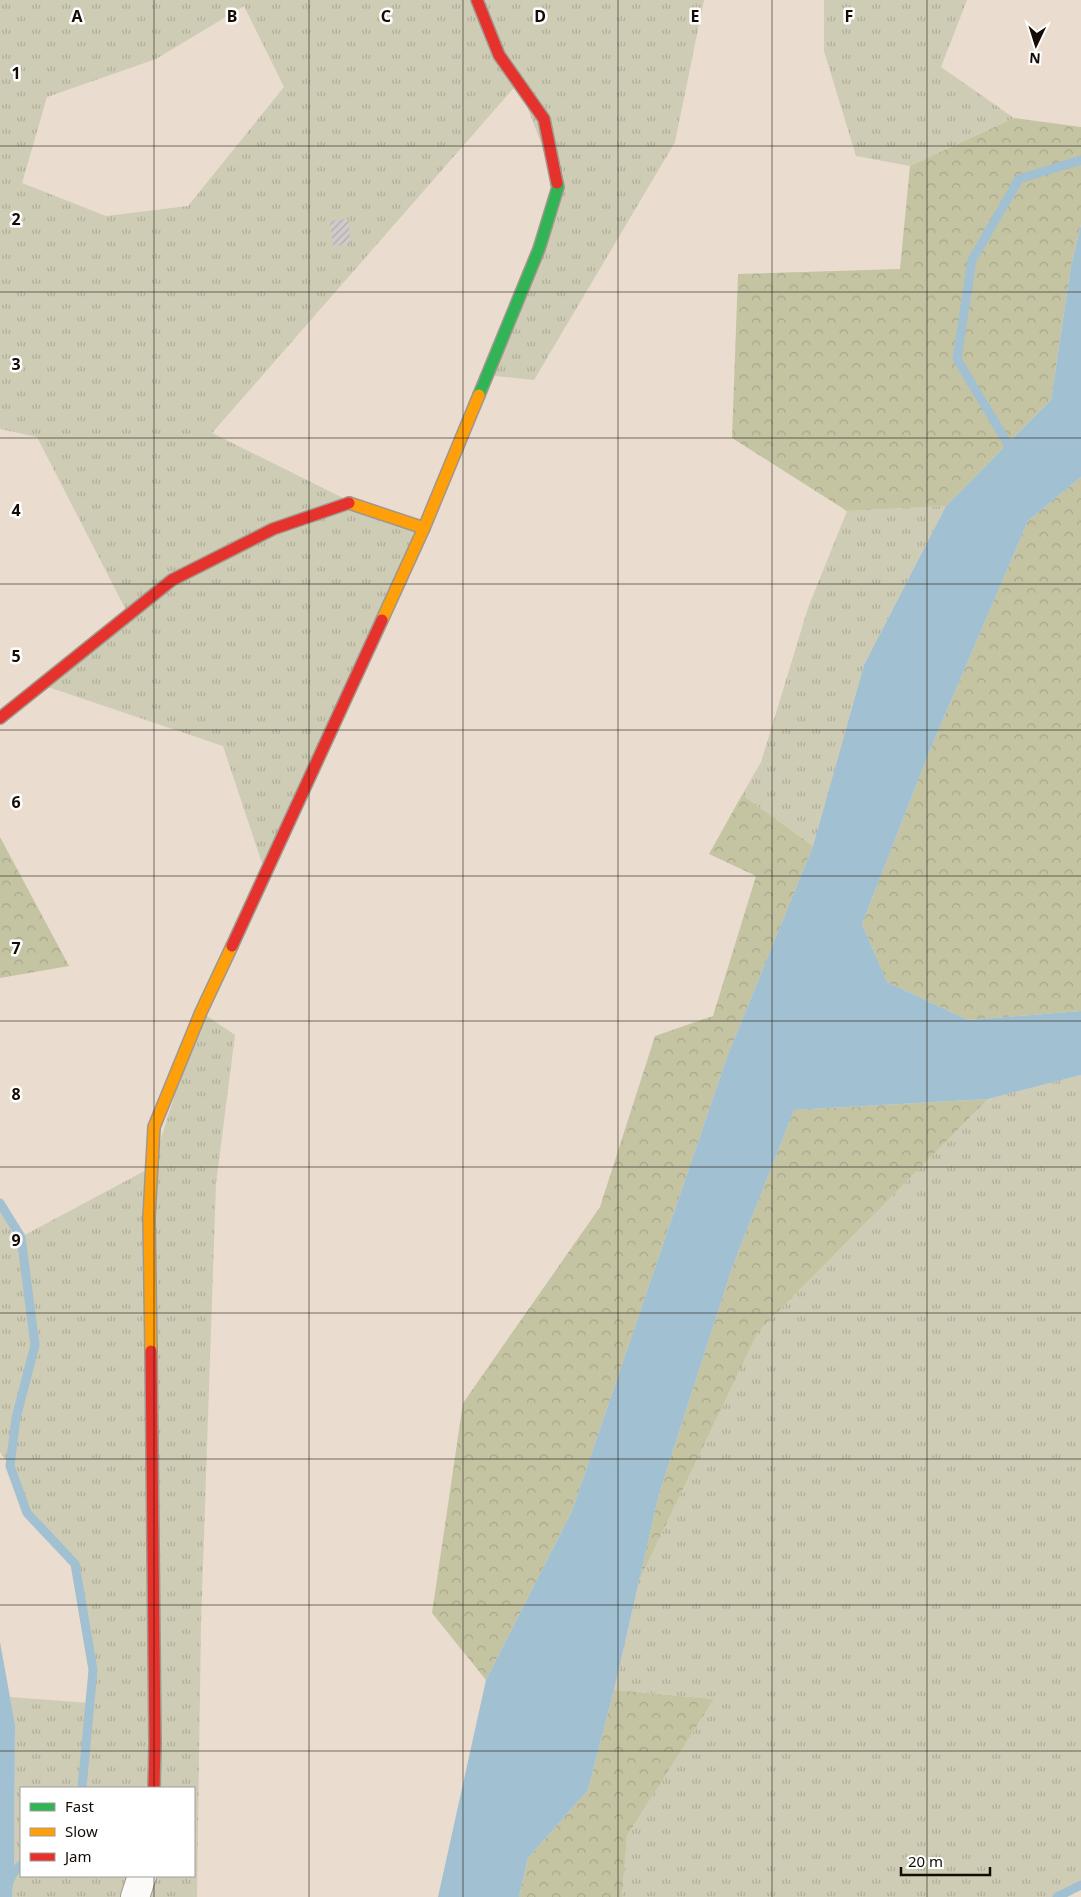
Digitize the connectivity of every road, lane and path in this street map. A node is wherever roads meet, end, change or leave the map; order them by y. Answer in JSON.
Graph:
{"nodes":[{"id":1,"x":477,"y":0,"type":"edge"},
{"id":2,"x":424,"y":528,"type":"junction"},
{"id":3,"x":0,"y":718,"type":"edge"},
{"id":4,"x":154,"y":1787,"type":"edge"},
{"id":5,"x":142,"y":1877,"type":"edge"},
{"id":6,"x":135,"y":1897,"type":"edge"}],
"edges":[{"from":1,"to":2,"type":"street"},
{"from":2,"to":3,"type":"street"},
{"from":2,"to":4,"type":"street"},
{"from":5,"to":6,"type":"street"}]}
